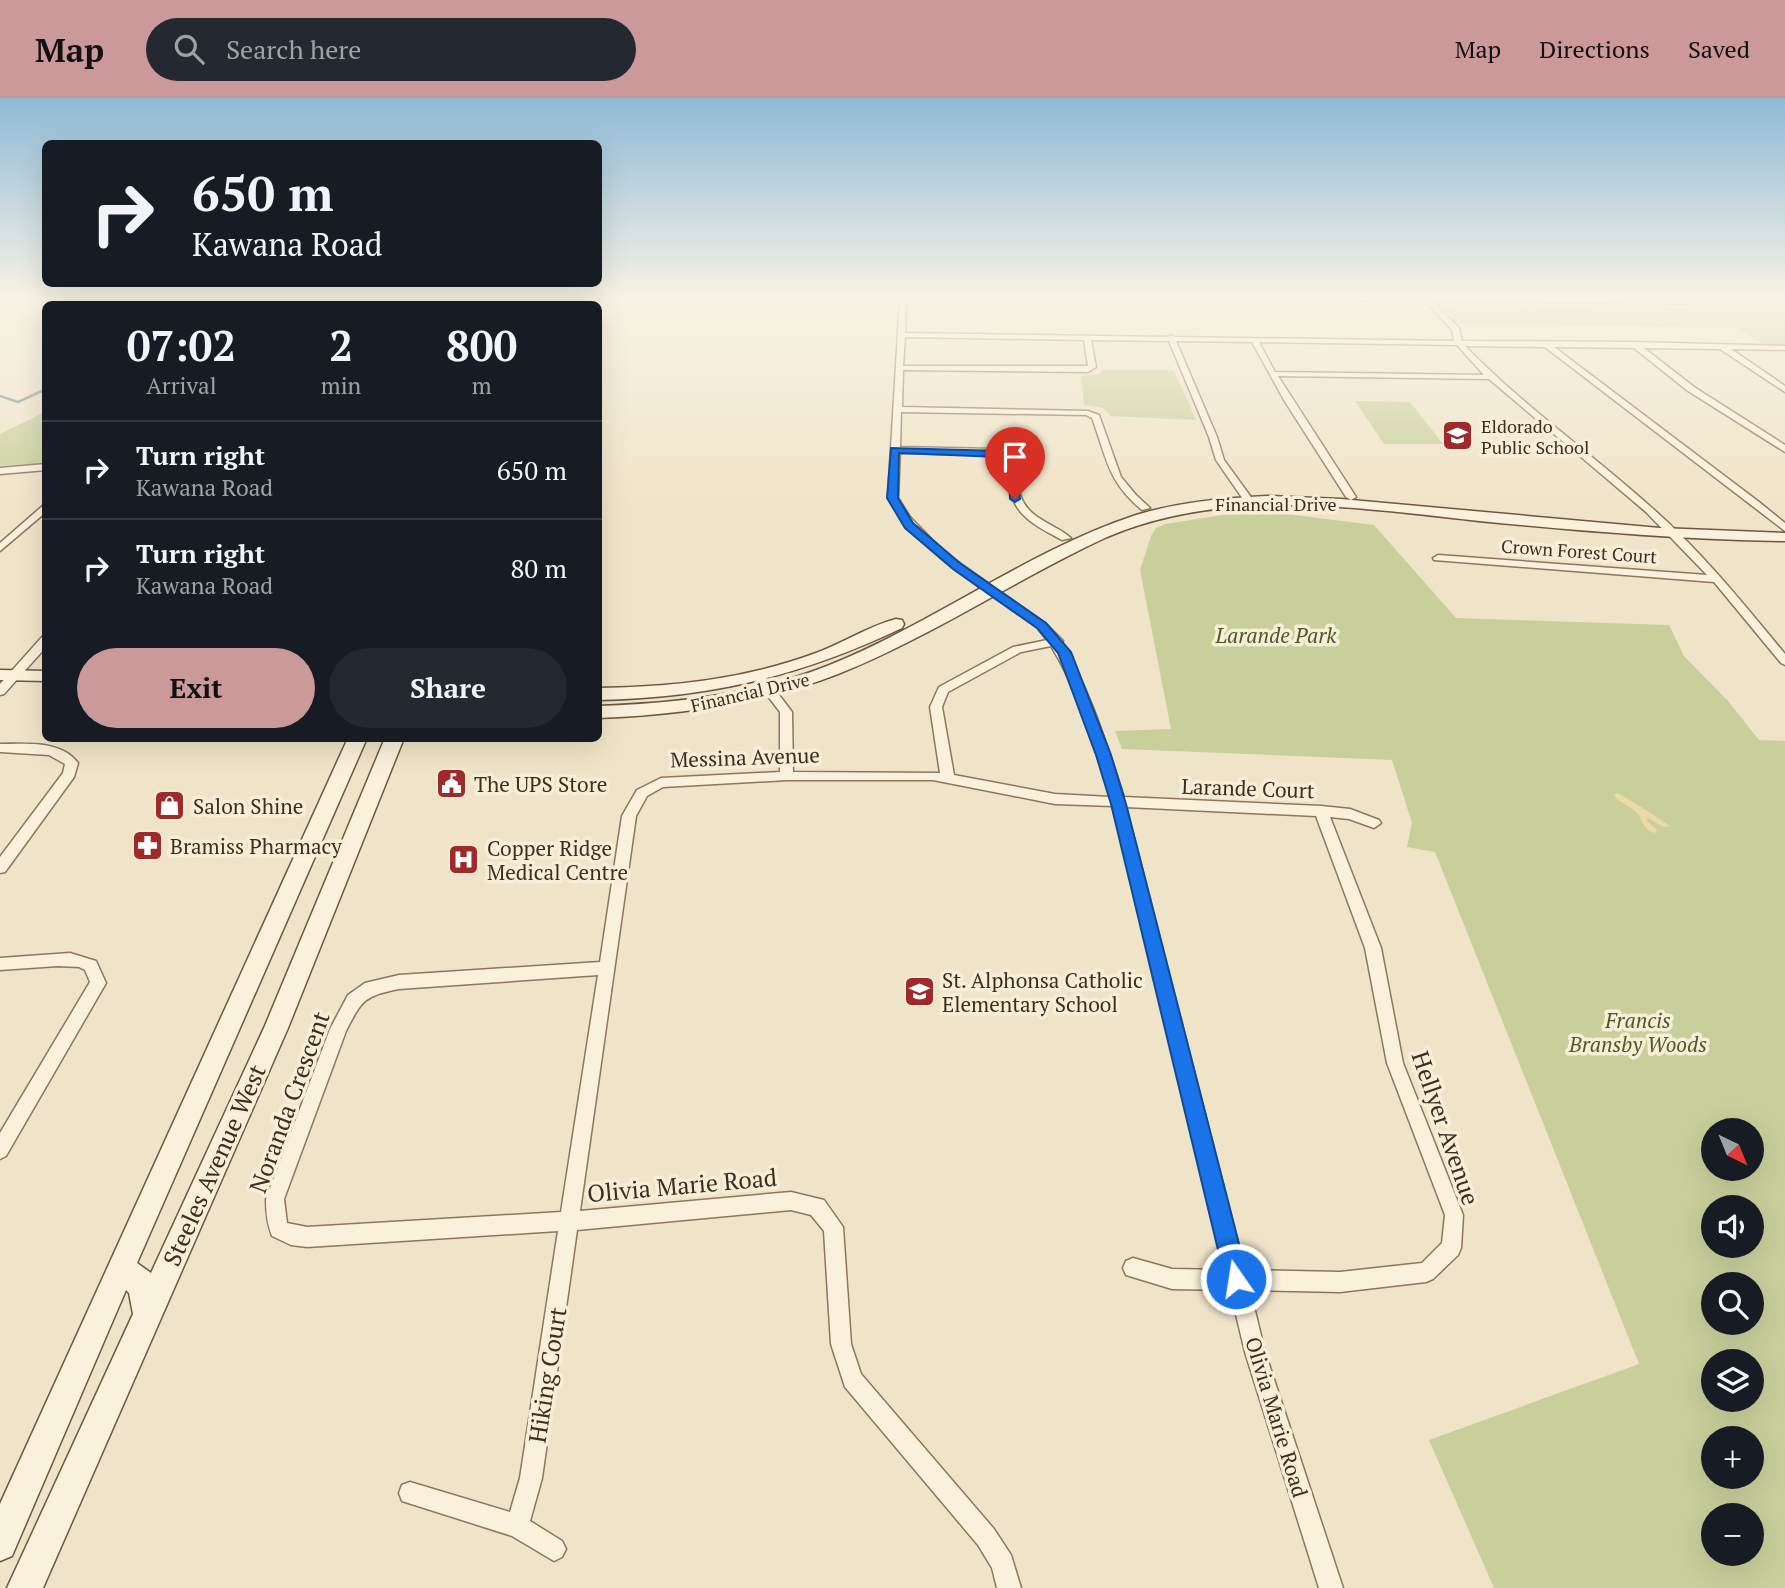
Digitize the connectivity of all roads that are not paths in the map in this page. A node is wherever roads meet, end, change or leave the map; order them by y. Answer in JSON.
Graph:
{"nodes":[{"id":1,"x":901,"y":368,"type":"joint"},
{"id":2,"x":1091,"y":368,"type":"edge"},
{"id":3,"x":1184,"y":368,"type":"edge"},
{"id":4,"x":1270,"y":368,"type":"edge"},
{"id":5,"x":1483,"y":368,"type":"edge"},
{"id":6,"x":1575,"y":368,"type":"edge"},
{"id":7,"x":1664,"y":368,"type":"edge"},
{"id":8,"x":1751,"y":368,"type":"edge"},
{"id":9,"x":1273,"y":373,"type":"junction"},
{"id":10,"x":1491,"y":377,"type":"junction"},
{"id":11,"x":1774,"y":383,"type":"junction"},
{"id":12,"x":1785,"y":384,"type":"edge"},
{"id":13,"x":1785,"y":390,"type":"edge"},
{"id":14,"x":898,"y":409,"type":"junction"},
{"id":15,"x":1785,"y":449,"type":"edge"},
{"id":16,"x":894,"y":450,"type":"junction"},
{"id":17,"x":42,"y":467,"type":"edge"},
{"id":18,"x":0,"y":471,"type":"edge"},
{"id":19,"x":1246,"y":497,"type":"junction"},
{"id":20,"x":1351,"y":497,"type":"junction"},
{"id":21,"x":1145,"y":508,"type":"junction"},
{"id":22,"x":42,"y":510,"type":"edge"},
{"id":23,"x":1785,"y":529,"type":"edge"},
{"id":24,"x":1668,"y":530,"type":"junction"},
{"id":25,"x":1785,"y":537,"type":"edge"},
{"id":26,"x":1066,"y":538,"type":"junction"},
{"id":27,"x":0,"y":548,"type":"edge"},
{"id":28,"x":1438,"y":558,"type":"dead end"},
{"id":29,"x":1717,"y":579,"type":"junction"},
{"id":30,"x":985,"y":585,"type":"junction"},
{"id":31,"x":1056,"y":641,"type":"junction"},
{"id":32,"x":42,"y":643,"type":"edge"},
{"id":33,"x":1785,"y":661,"type":"edge"},
{"id":34,"x":42,"y":677,"type":"edge"},
{"id":35,"x":4,"y":684,"type":"edge"},
{"id":36,"x":764,"y":685,"type":"junction"},
{"id":37,"x":42,"y":689,"type":"edge"},
{"id":38,"x":602,"y":694,"type":"edge"},
{"id":39,"x":602,"y":712,"type":"edge"},
{"id":40,"x":356,"y":742,"type":"edge"},
{"id":41,"x":393,"y":742,"type":"edge"},
{"id":42,"x":0,"y":748,"type":"edge"},
{"id":43,"x":787,"y":776,"type":"junction"},
{"id":44,"x":948,"y":779,"type":"junction"},
{"id":45,"x":1119,"y":804,"type":"junction"},
{"id":46,"x":1321,"y":811,"type":"junction"},
{"id":47,"x":1374,"y":823,"type":"dead end"},
{"id":48,"x":0,"y":868,"type":"edge"},
{"id":49,"x":0,"y":964,"type":"edge"},
{"id":50,"x":607,"y":968,"type":"junction"},
{"id":51,"x":0,"y":1150,"type":"edge"},
{"id":52,"x":570,"y":1221,"type":"junction"},
{"id":53,"x":1133,"y":1268,"type":"dead end"},
{"id":54,"x":119,"y":1271,"type":"junction"},
{"id":55,"x":1236,"y":1279,"type":"junction"},
{"id":56,"x":147,"y":1312,"type":"junction"},
{"id":57,"x":410,"y":1493,"type":"dead end"},
{"id":58,"x":517,"y":1526,"type":"junction"},
{"id":59,"x":0,"y":1544,"type":"edge"},
{"id":60,"x":554,"y":1549,"type":"dead end"},
{"id":61,"x":25,"y":1588,"type":"edge"},
{"id":62,"x":1009,"y":1588,"type":"edge"},
{"id":63,"x":1331,"y":1588,"type":"edge"}],
"edges":[{"from":1,"to":2,"type":"street"},
{"from":1,"to":14,"type":"street","name":"Olivia Marie Road"},
{"from":3,"to":19,"type":"street"},
{"from":4,"to":9,"type":"street"},
{"from":5,"to":10,"type":"street"},
{"from":6,"to":23,"type":"street"},
{"from":7,"to":15,"type":"street"},
{"from":8,"to":11,"type":"street"},
{"from":9,"to":10,"type":"street"},
{"from":9,"to":20,"type":"street"},
{"from":10,"to":24,"type":"street"},
{"from":11,"to":12,"type":"street"},
{"from":11,"to":13,"type":"street"},
{"from":14,"to":16,"type":"street","name":"Olivia Marie Road"},
{"from":14,"to":21,"type":"street"},
{"from":16,"to":26,"type":"street"},
{"from":16,"to":30,"type":"street","name":"Olivia Marie Road"},
{"from":17,"to":18,"type":"street"},
{"from":19,"to":20,"type":"street","name":"Financial Drive"},
{"from":19,"to":21,"type":"street","name":"Financial Drive"},
{"from":19,"to":24,"type":"street","name":"Financial Drive"},
{"from":19,"to":30,"type":"street","name":"Financial Drive"},
{"from":20,"to":24,"type":"street","name":"Financial Drive"},
{"from":21,"to":26,"type":"street","name":"Financial Drive"},
{"from":22,"to":27,"type":"street"},
{"from":23,"to":24,"type":"street","name":"Financial Drive"},
{"from":24,"to":25,"type":"street","name":"Financial Drive"},
{"from":24,"to":29,"type":"street"},
{"from":26,"to":30,"type":"street","name":"Financial Drive"},
{"from":28,"to":29,"type":"street","name":"Crown Forest Court"},
{"from":29,"to":33,"type":"street"},
{"from":30,"to":31,"type":"street","name":"Olivia Marie Road"},
{"from":30,"to":36,"type":"street","name":"Financial Drive"},
{"from":31,"to":44,"type":"street"},
{"from":31,"to":45,"type":"street","name":"Olivia Marie Road"},
{"from":32,"to":35,"type":"street"},
{"from":34,"to":35,"type":"street"},
{"from":35,"to":37,"type":"street"},
{"from":36,"to":38,"type":"street","name":"Financial Drive"},
{"from":36,"to":39,"type":"street","name":"Financial Drive"},
{"from":36,"to":43,"type":"street"},
{"from":40,"to":54,"type":"street","name":"Steeles Avenue West"},
{"from":41,"to":56,"type":"street","name":"Steeles Avenue West"},
{"from":42,"to":48,"type":"street"},
{"from":43,"to":44,"type":"street","name":"Messina Avenue"},
{"from":43,"to":50,"type":"street","name":"Messina Avenue"},
{"from":44,"to":45,"type":"street","name":"Messina Avenue"},
{"from":45,"to":46,"type":"street","name":"Larande Court"},
{"from":45,"to":55,"type":"street","name":"Olivia Marie Road"},
{"from":46,"to":47,"type":"street","name":"Larande Court"},
{"from":46,"to":55,"type":"street","name":"Hellyer Avenue"},
{"from":49,"to":51,"type":"street"},
{"from":50,"to":52,"type":"street","name":"Messina Avenue"},
{"from":50,"to":52,"type":"street","name":"Noranda Crescent"},
{"from":52,"to":58,"type":"street","name":"Hiking Court"},
{"from":52,"to":62,"type":"street","name":"Olivia Marie Road"},
{"from":53,"to":55,"type":"street","name":"Hellyer Avenue"},
{"from":54,"to":56,"type":"street"},
{"from":54,"to":59,"type":"street","name":"Steeles Avenue West"},
{"from":55,"to":63,"type":"street","name":"Olivia Marie Road"},
{"from":56,"to":61,"type":"street","name":"Steeles Avenue West"},
{"from":57,"to":58,"type":"street"},
{"from":58,"to":60,"type":"street"}]}
